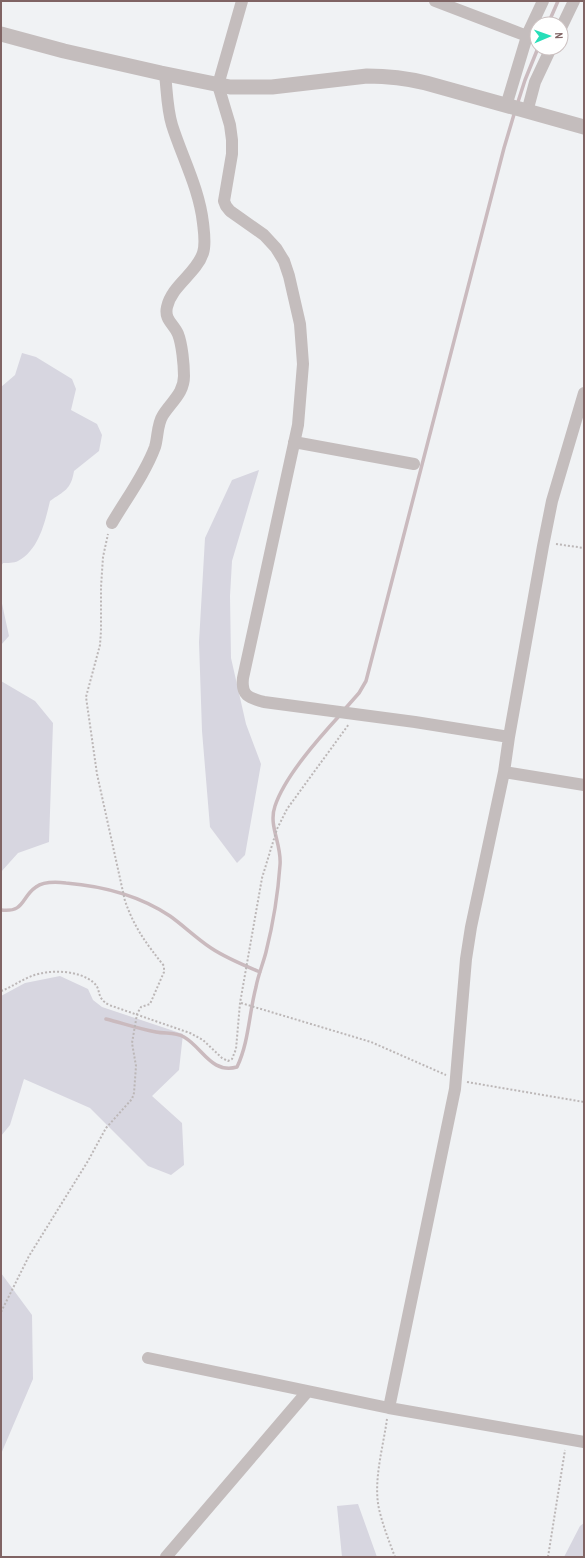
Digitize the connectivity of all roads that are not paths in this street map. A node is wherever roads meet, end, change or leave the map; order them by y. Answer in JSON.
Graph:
{"nodes":[{"id":1,"x":242,"y":1,"type":"edge"},
{"id":2,"x":435,"y":1,"type":"edge"},
{"id":3,"x":543,"y":1,"type":"edge"},
{"id":4,"x":574,"y":1,"type":"edge"},
{"id":5,"x":567,"y":16,"type":"edge"},
{"id":6,"x":1,"y":34,"type":"edge"},
{"id":7,"x":527,"y":36,"type":"junction"},
{"id":8,"x":547,"y":56,"type":"edge"},
{"id":9,"x":165,"y":74,"type":"junction"},
{"id":10,"x":218,"y":85,"type":"junction"},
{"id":11,"x":506,"y":106,"type":"junction"},
{"id":12,"x":527,"y":112,"type":"junction"},
{"id":13,"x":584,"y":127,"type":"edge"},
{"id":14,"x":584,"y":393,"type":"edge"},
{"id":15,"x":294,"y":442,"type":"junction"},
{"id":16,"x":414,"y":464,"type":"dead end"},
{"id":17,"x":112,"y":523,"type":"road end"},
{"id":18,"x":509,"y":737,"type":"junction"},
{"id":19,"x":504,"y":772,"type":"junction"},
{"id":20,"x":584,"y":785,"type":"edge"},
{"id":21,"x":148,"y":1358,"type":"dead end"},
{"id":22,"x":307,"y":1392,"type":"junction"},
{"id":23,"x":389,"y":1408,"type":"junction"},
{"id":24,"x":584,"y":1442,"type":"edge"},
{"id":25,"x":166,"y":1557,"type":"edge"}],
"edges":[{"from":1,"to":10,"type":"street"},
{"from":2,"to":7,"type":"street"},
{"from":3,"to":7,"type":"street"},
{"from":4,"to":5,"type":"street"},
{"from":6,"to":9,"type":"street"},
{"from":7,"to":11,"type":"street"},
{"from":8,"to":12,"type":"street"},
{"from":9,"to":10,"type":"street"},
{"from":9,"to":17,"type":"street"},
{"from":10,"to":11,"type":"street"},
{"from":10,"to":15,"type":"street"},
{"from":11,"to":12,"type":"street"},
{"from":12,"to":13,"type":"street"},
{"from":14,"to":18,"type":"street"},
{"from":15,"to":16,"type":"street"},
{"from":15,"to":18,"type":"street"},
{"from":18,"to":19,"type":"street"},
{"from":19,"to":20,"type":"street"},
{"from":19,"to":23,"type":"street"},
{"from":21,"to":22,"type":"street"},
{"from":22,"to":23,"type":"street"},
{"from":22,"to":25,"type":"street"},
{"from":23,"to":24,"type":"street"}]}
